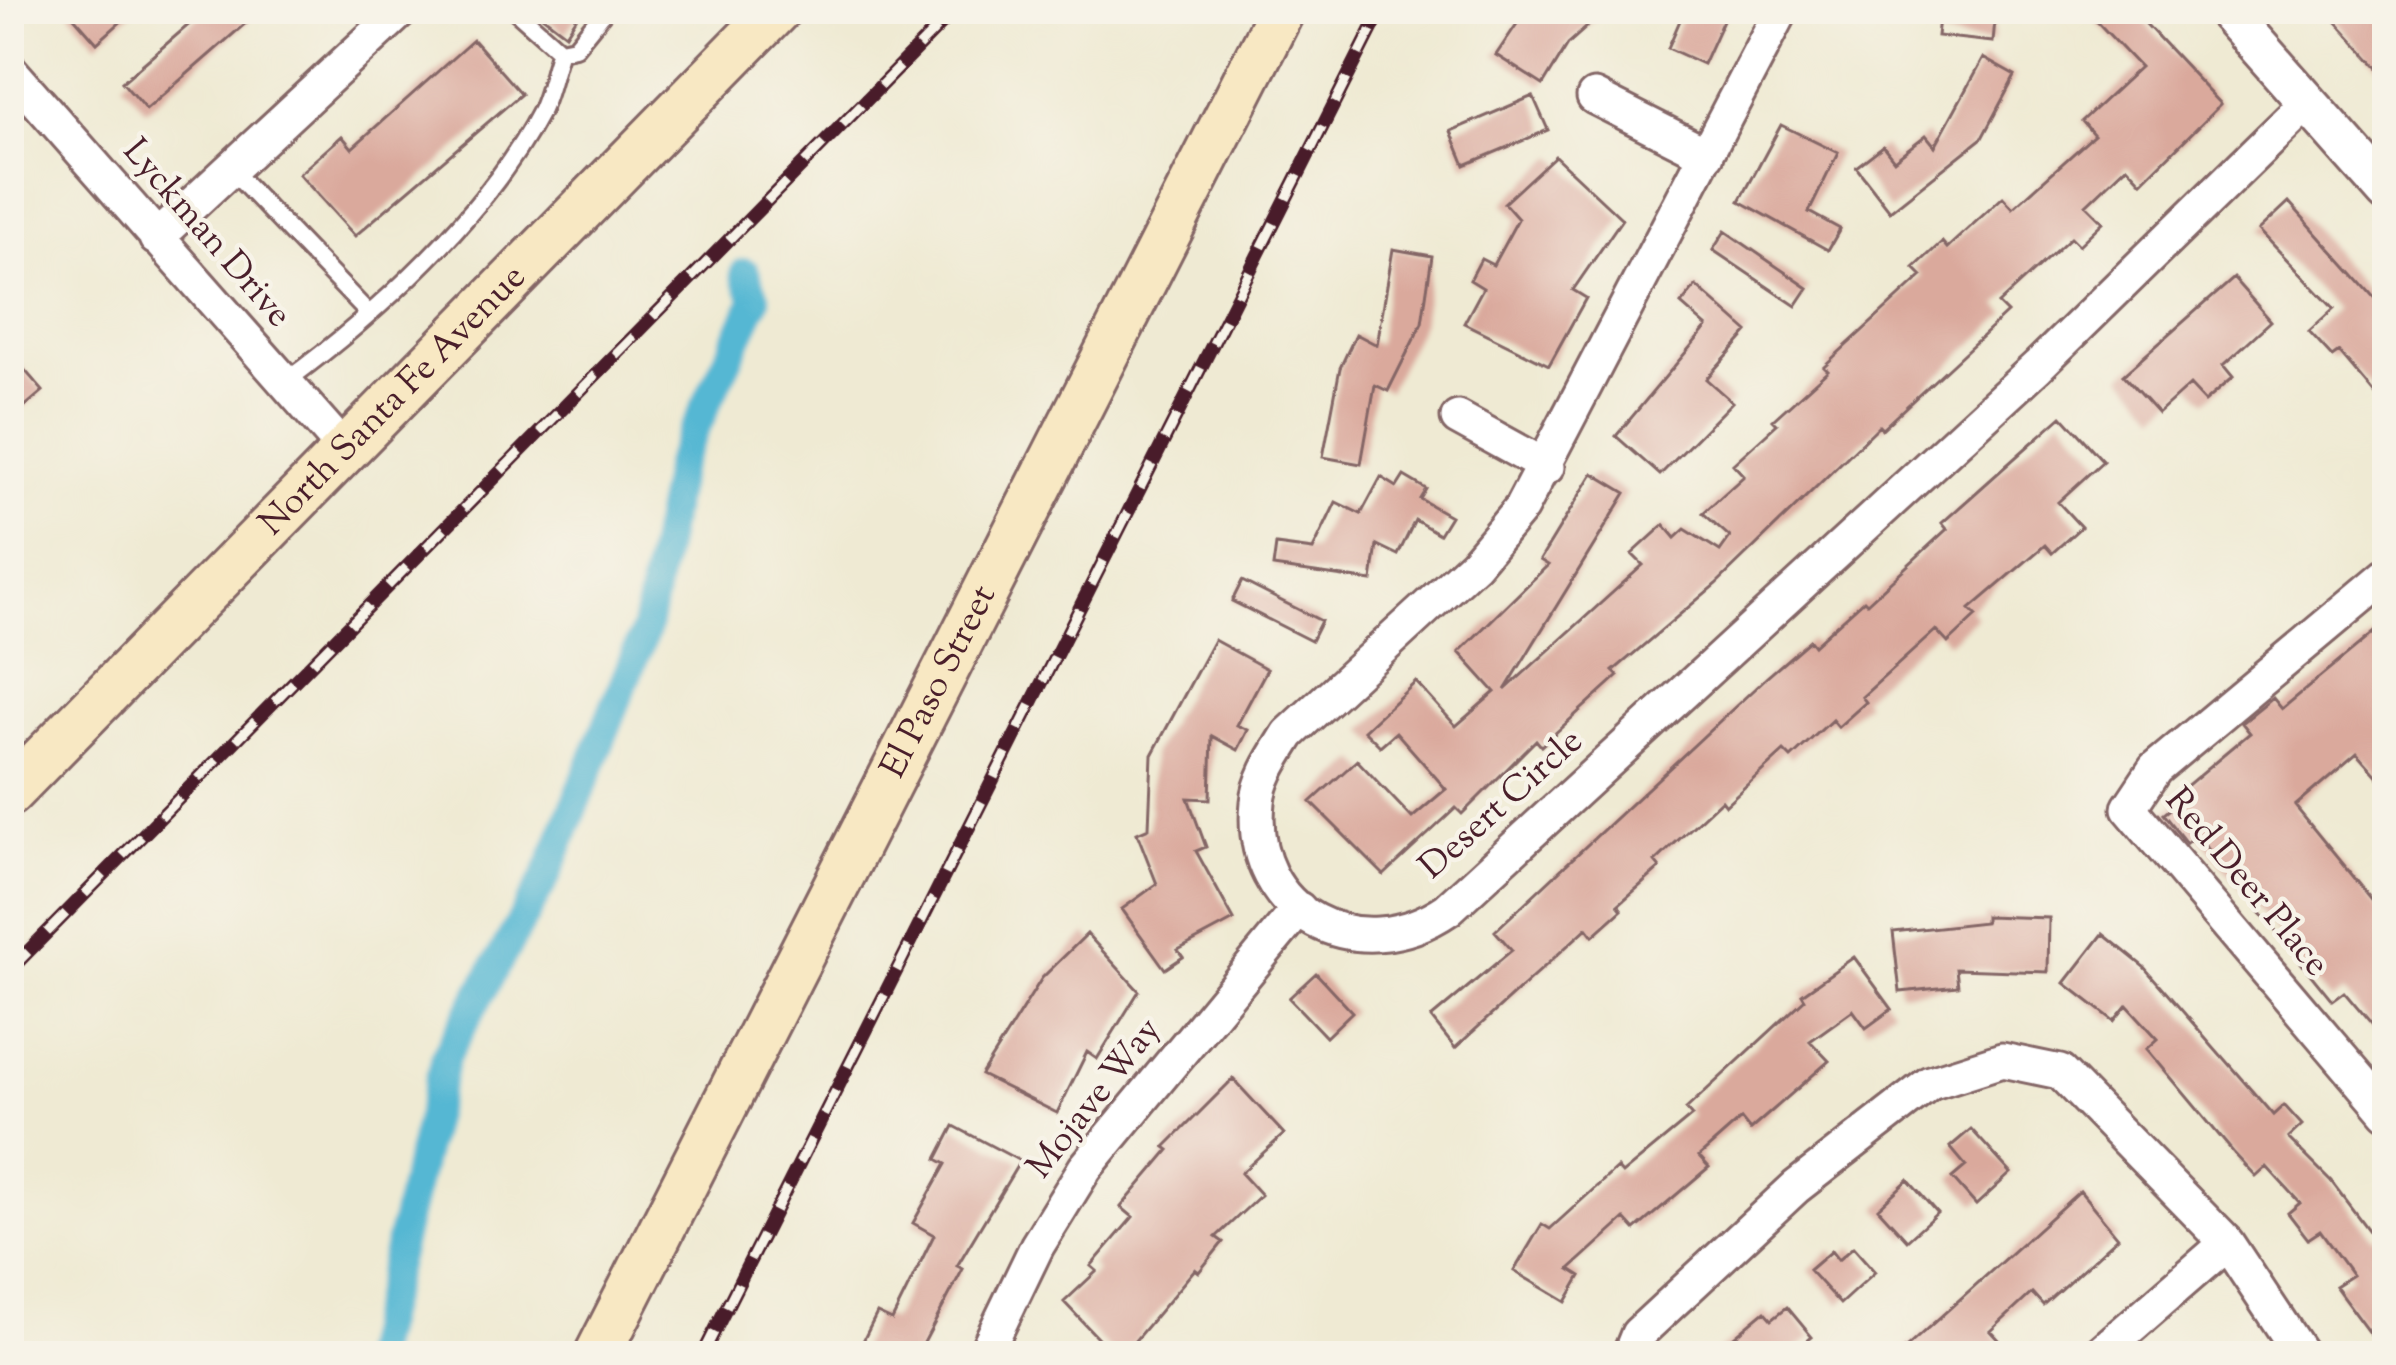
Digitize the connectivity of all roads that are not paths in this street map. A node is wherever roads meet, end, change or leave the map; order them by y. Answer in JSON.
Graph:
{"nodes":[{"id":1,"x":403,"y":9,"type":"edge"},
{"id":2,"x":514,"y":9,"type":"edge"},
{"id":3,"x":606,"y":9,"type":"edge"},
{"id":4,"x":778,"y":9,"type":"edge"},
{"id":5,"x":1282,"y":9,"type":"edge"},
{"id":6,"x":1782,"y":9,"type":"edge"},
{"id":7,"x":2225,"y":9,"type":"edge"},
{"id":8,"x":560,"y":50,"type":"junction"},
{"id":9,"x":9,"y":69,"type":"edge"},
{"id":10,"x":1594,"y":97,"type":"dead end"},
{"id":11,"x":2307,"y":103,"type":"junction"},
{"id":12,"x":1707,"y":154,"type":"junction"},
{"id":13,"x":230,"y":169,"type":"junction"},
{"id":14,"x":2387,"y":192,"type":"edge"},
{"id":15,"x":156,"y":238,"type":"junction"},
{"id":16,"x":369,"y":314,"type":"junction"},
{"id":17,"x":285,"y":382,"type":"junction"},
{"id":18,"x":1459,"y":418,"type":"dead end"},
{"id":19,"x":345,"y":450,"type":"junction"},
{"id":20,"x":1546,"y":466,"type":"junction"},
{"id":21,"x":2387,"y":575,"type":"edge"},
{"id":22,"x":9,"y":793,"type":"edge"},
{"id":23,"x":1299,"y":910,"type":"junction"},
{"id":24,"x":2387,"y":1112,"type":"edge"},
{"id":25,"x":2227,"y":1243,"type":"junction"},
{"id":26,"x":597,"y":1356,"type":"edge"},
{"id":27,"x":984,"y":1356,"type":"edge"},
{"id":28,"x":1629,"y":1356,"type":"edge"},
{"id":29,"x":2097,"y":1356,"type":"edge"},
{"id":30,"x":2302,"y":1356,"type":"edge"}],
"edges":[{"from":1,"to":13,"type":"street"},
{"from":2,"to":8,"type":"lane"},
{"from":3,"to":8,"type":"lane"},
{"from":4,"to":19,"type":"main road","name":"North Santa Fe Avenue"},
{"from":5,"to":26,"type":"main road","name":"El Paso Street"},
{"from":6,"to":12,"type":"street"},
{"from":7,"to":11,"type":"street"},
{"from":8,"to":16,"type":"lane"},
{"from":9,"to":15,"type":"street","name":"Lyckman Drive"},
{"from":10,"to":12,"type":"street"},
{"from":11,"to":14,"type":"street"},
{"from":11,"to":23,"type":"street","name":"Desert Circle"},
{"from":12,"to":20,"type":"street"},
{"from":13,"to":15,"type":"street"},
{"from":13,"to":16,"type":"lane"},
{"from":15,"to":17,"type":"street","name":"Lyckman Drive"},
{"from":16,"to":17,"type":"lane"},
{"from":17,"to":19,"type":"street","name":"Lyckman Drive"},
{"from":18,"to":20,"type":"street"},
{"from":19,"to":22,"type":"main road","name":"North Santa Fe Avenue"},
{"from":20,"to":23,"type":"street"},
{"from":21,"to":24,"type":"street","name":"Red Deer Place"},
{"from":23,"to":27,"type":"street","name":"Mojave Way"},
{"from":25,"to":28,"type":"street"},
{"from":25,"to":29,"type":"street"},
{"from":25,"to":30,"type":"street"}]}
